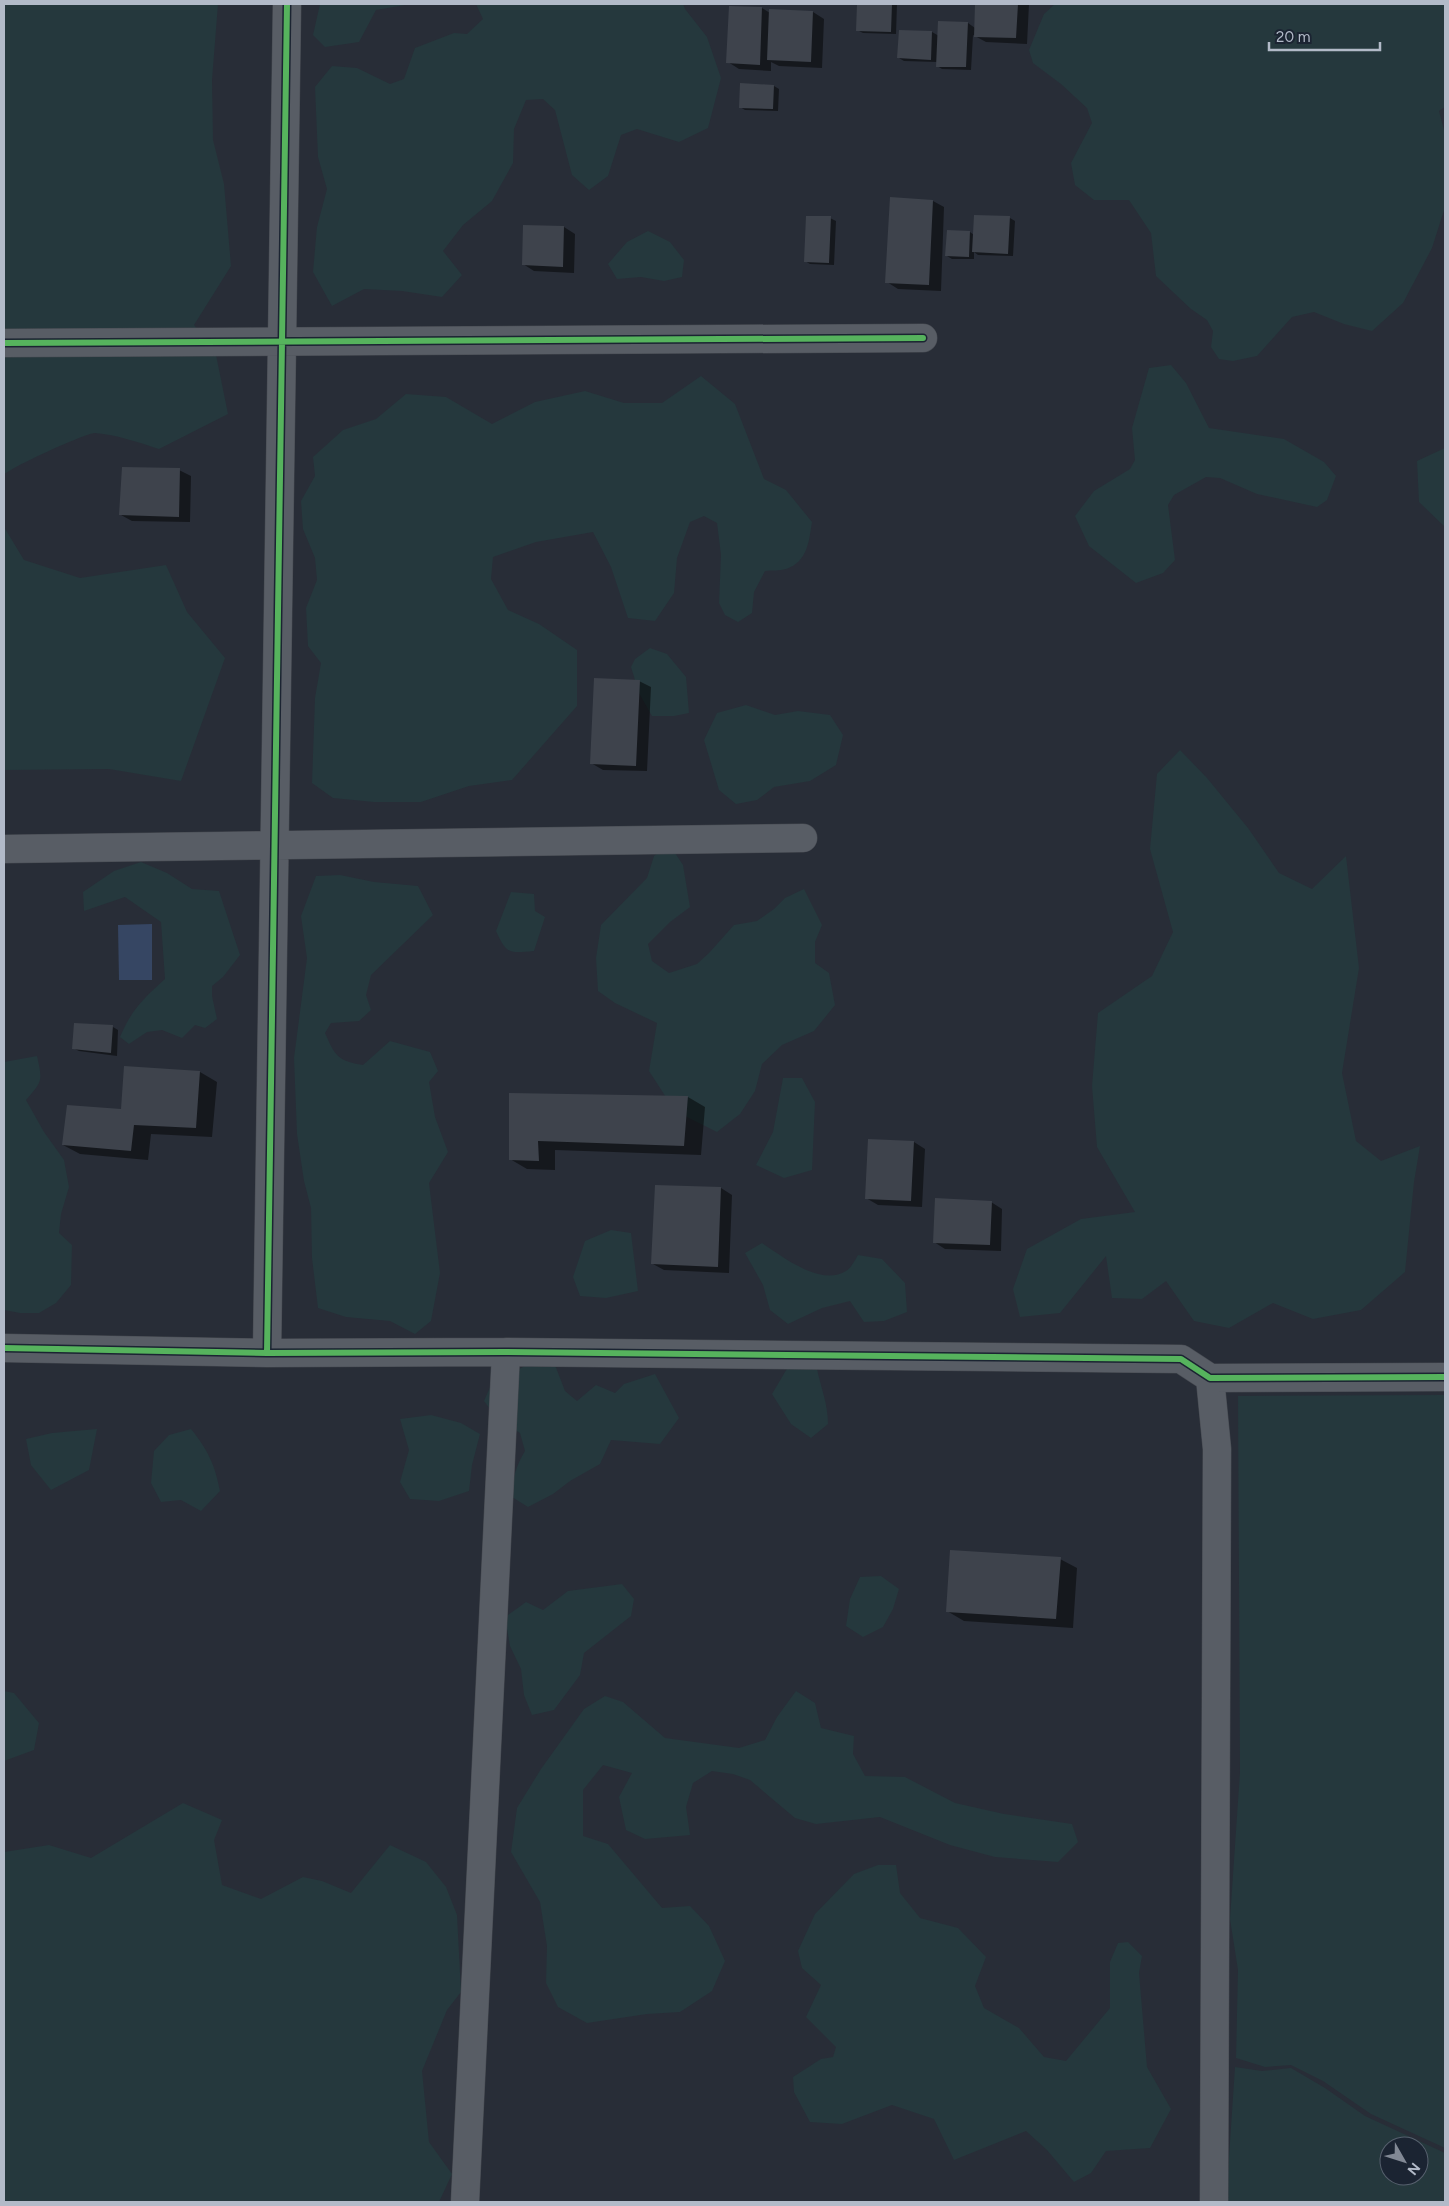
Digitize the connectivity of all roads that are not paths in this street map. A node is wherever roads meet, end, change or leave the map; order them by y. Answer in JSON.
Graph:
{"nodes":[{"id":1,"x":287,"y":4,"type":"edge"},
{"id":2,"x":923,"y":338,"type":"dead end"},
{"id":3,"x":283,"y":342,"type":"junction"},
{"id":4,"x":4,"y":343,"type":"edge"},
{"id":5,"x":802,"y":838,"type":"dead end"},
{"id":6,"x":275,"y":845,"type":"junction"},
{"id":7,"x":4,"y":849,"type":"edge"},
{"id":8,"x":4,"y":1348,"type":"edge"},
{"id":9,"x":267,"y":1352,"type":"junction"},
{"id":10,"x":506,"y":1352,"type":"junction"},
{"id":11,"x":1445,"y":1377,"type":"edge"},
{"id":12,"x":1210,"y":1378,"type":"junction"},
{"id":13,"x":465,"y":2202,"type":"edge"},
{"id":14,"x":1214,"y":2202,"type":"edge"}],
"edges":[{"from":1,"to":3,"type":"street"},
{"from":2,"to":3,"type":"street"},
{"from":3,"to":4,"type":"street"},
{"from":3,"to":6,"type":"street"},
{"from":5,"to":6,"type":"street"},
{"from":6,"to":7,"type":"street"},
{"from":6,"to":9,"type":"street"},
{"from":8,"to":9,"type":"street"},
{"from":9,"to":10,"type":"street"},
{"from":10,"to":12,"type":"street"},
{"from":10,"to":13,"type":"street"},
{"from":11,"to":12,"type":"street"},
{"from":12,"to":14,"type":"street"}]}
